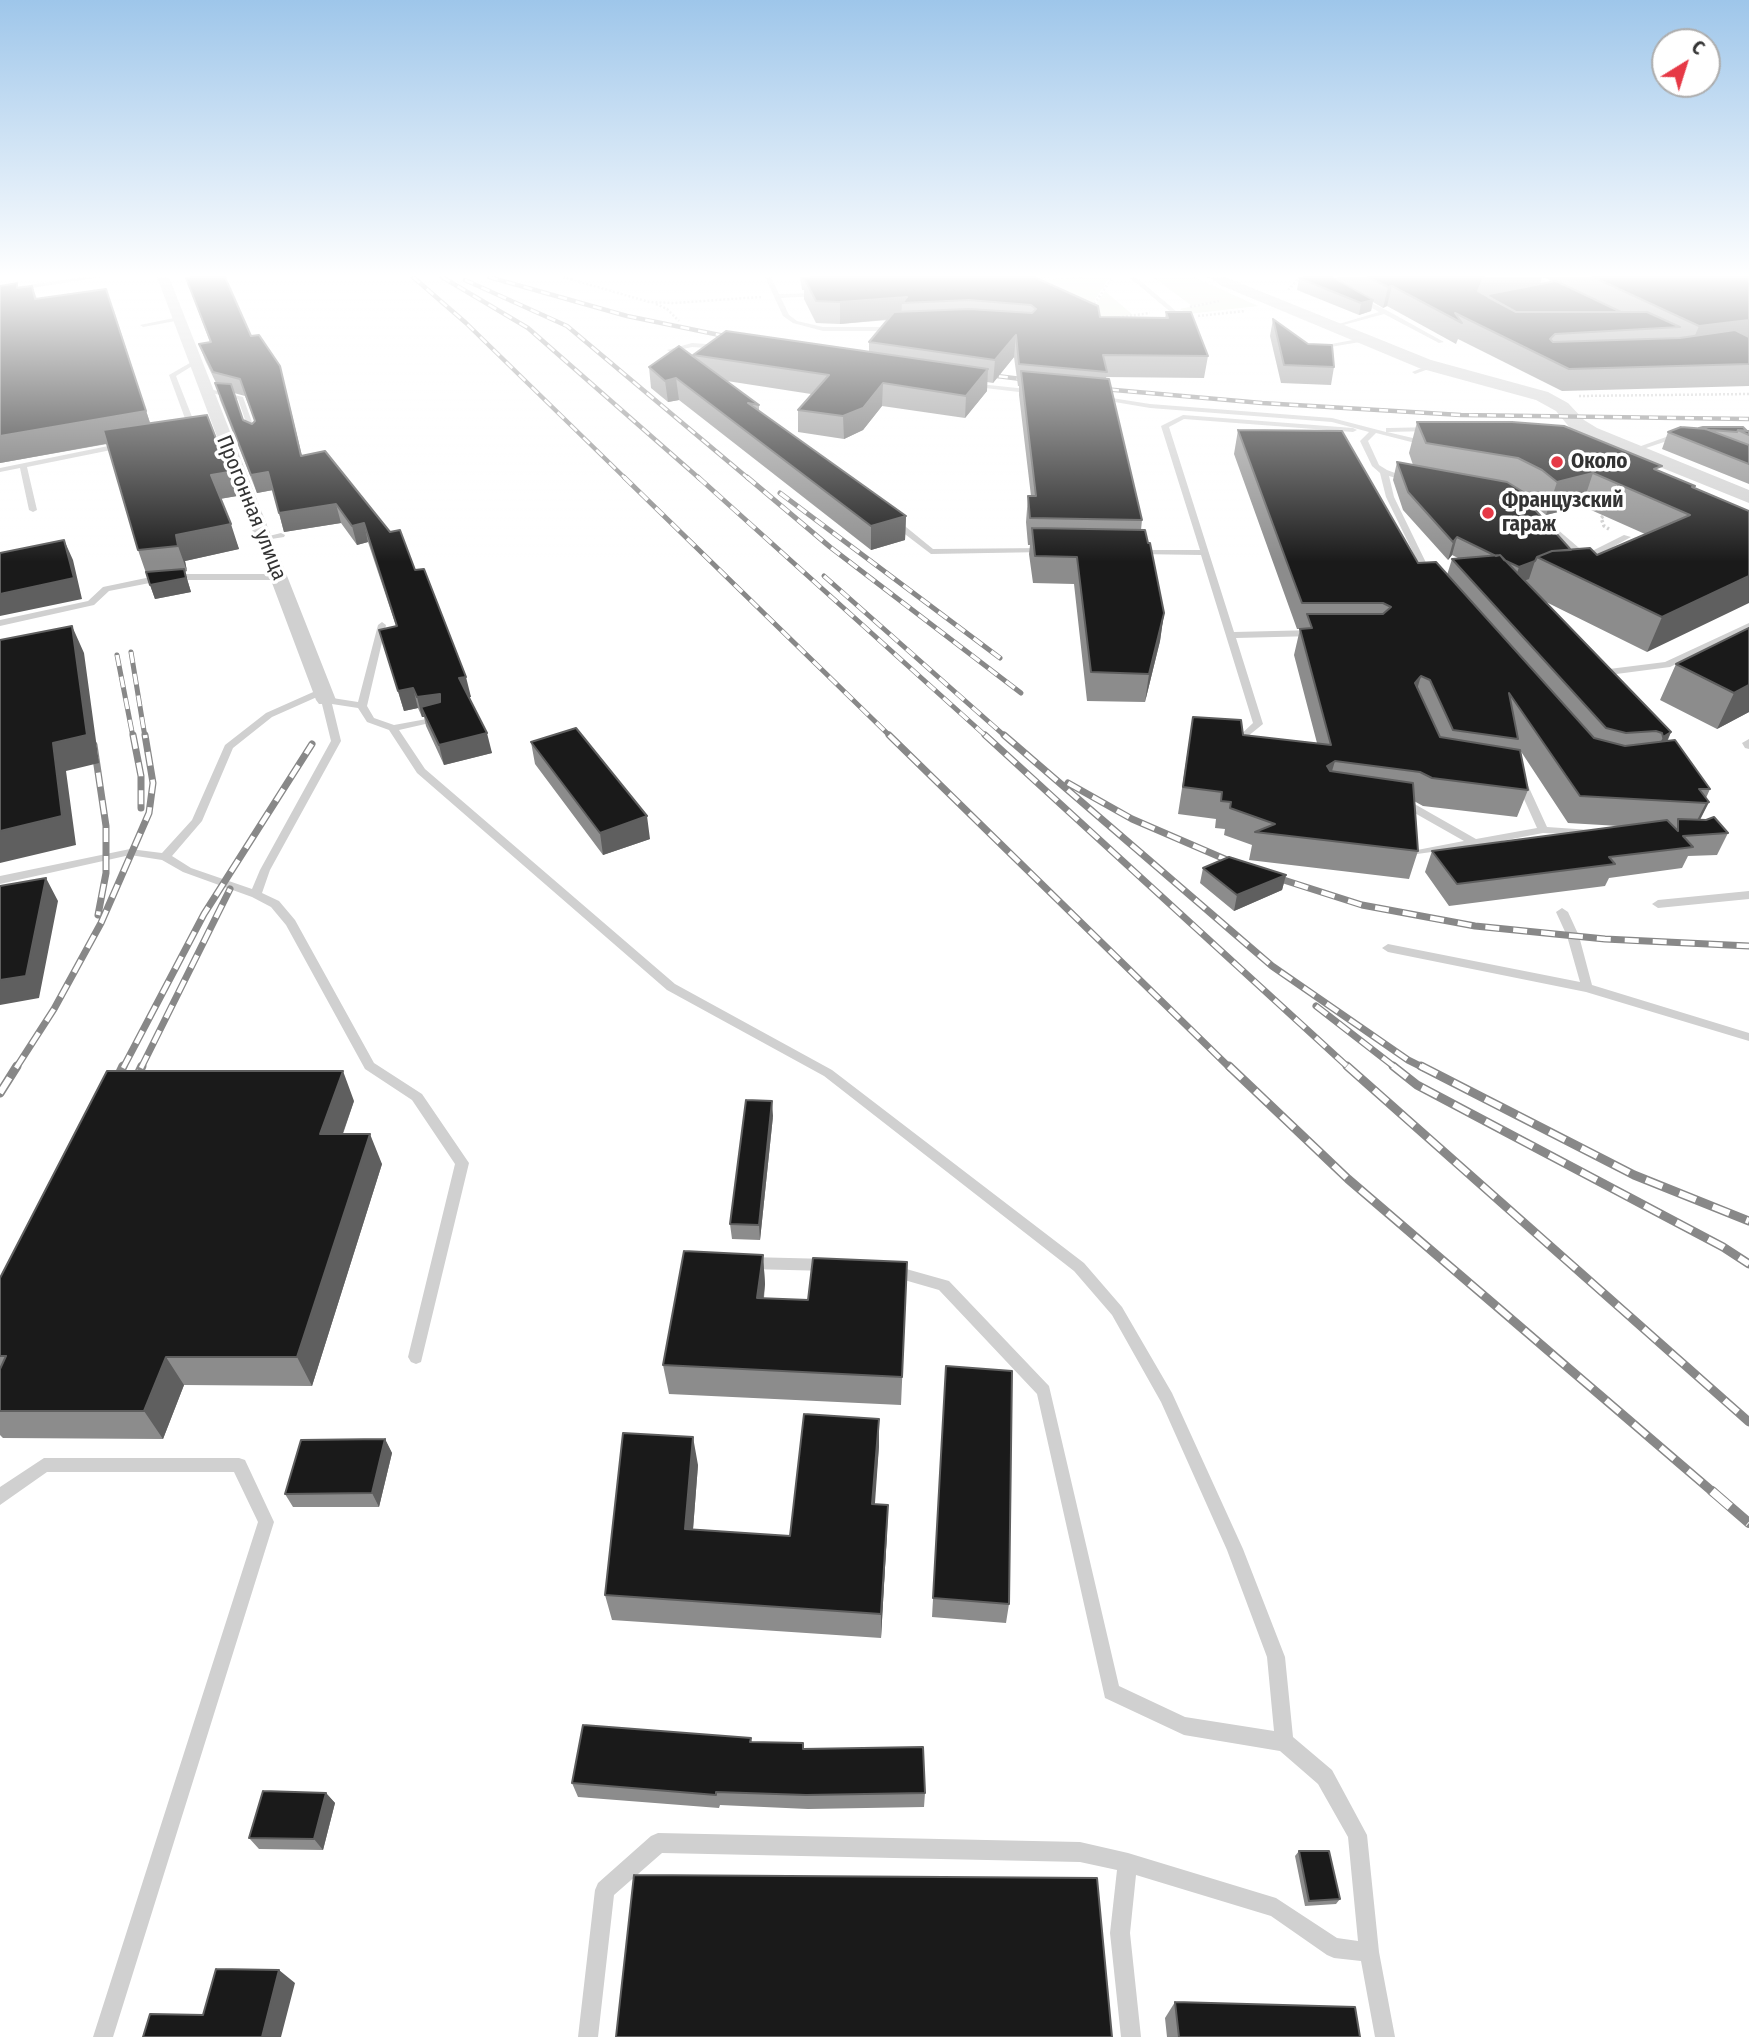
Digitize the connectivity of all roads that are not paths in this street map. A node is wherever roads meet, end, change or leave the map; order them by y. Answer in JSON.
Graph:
{"nodes":[{"id":1,"x":177,"y":372,"type":"edge"},
{"id":2,"x":199,"y":372,"type":"edge"},
{"id":3,"x":1436,"y":372,"type":"edge"},
{"id":4,"x":961,"y":383,"type":"edge"},
{"id":5,"x":205,"y":390,"type":"junction"},
{"id":6,"x":1041,"y":393,"type":"edge"},
{"id":7,"x":1087,"y":397,"type":"edge"},
{"id":8,"x":1267,"y":425,"type":"junction"},
{"id":9,"x":219,"y":428,"type":"junction"},
{"id":10,"x":1375,"y":430,"type":"junction"},
{"id":11,"x":1437,"y":430,"type":"edge"},
{"id":12,"x":195,"y":432,"type":"junction"},
{"id":13,"x":182,"y":434,"type":"edge"},
{"id":14,"x":1268,"y":436,"type":"edge"},
{"id":15,"x":255,"y":437,"type":"edge"},
{"id":16,"x":1692,"y":440,"type":"edge"},
{"id":17,"x":130,"y":444,"type":"edge"},
{"id":18,"x":1434,"y":444,"type":"edge"},
{"id":19,"x":1618,"y":448,"type":"junction"},
{"id":20,"x":23,"y":466,"type":"junction"},
{"id":21,"x":0,"y":470,"type":"edge"},
{"id":22,"x":1384,"y":472,"type":"junction"},
{"id":23,"x":1414,"y":480,"type":"edge"},
{"id":24,"x":1749,"y":497,"type":"edge"},
{"id":25,"x":1527,"y":507,"type":"edge"},
{"id":26,"x":33,"y":510,"type":"dead end"},
{"id":27,"x":888,"y":517,"type":"edge"},
{"id":28,"x":1627,"y":537,"type":"road end"},
{"id":29,"x":1057,"y":550,"type":"edge"},
{"id":30,"x":1125,"y":552,"type":"edge"},
{"id":31,"x":1206,"y":553,"type":"junction"},
{"id":32,"x":1586,"y":558,"type":"junction"},
{"id":33,"x":281,"y":570,"type":"junction"},
{"id":34,"x":1584,"y":572,"type":"edge"},
{"id":35,"x":1439,"y":590,"type":"edge"},
{"id":36,"x":0,"y":623,"type":"edge"},
{"id":37,"x":382,"y":625,"type":"dead end"},
{"id":38,"x":1749,"y":626,"type":"edge"},
{"id":39,"x":1328,"y":633,"type":"edge"},
{"id":40,"x":1232,"y":635,"type":"junction"},
{"id":41,"x":1591,"y":664,"type":"edge"},
{"id":42,"x":1601,"y":673,"type":"junction"},
{"id":43,"x":1610,"y":684,"type":"edge"},
{"id":44,"x":325,"y":696,"type":"junction"},
{"id":45,"x":362,"y":706,"type":"junction"},
{"id":46,"x":440,"y":718,"type":"edge"},
{"id":47,"x":393,"y":728,"type":"junction"},
{"id":48,"x":1242,"y":738,"type":"edge"},
{"id":49,"x":1504,"y":771,"type":"edge"},
{"id":50,"x":1394,"y":802,"type":"edge"},
{"id":51,"x":1543,"y":830,"type":"junction"},
{"id":52,"x":1599,"y":833,"type":"edge"},
{"id":53,"x":1476,"y":843,"type":"junction"},
{"id":54,"x":1421,"y":852,"type":"edge"},
{"id":55,"x":165,"y":857,"type":"junction"},
{"id":56,"x":0,"y":880,"type":"edge"},
{"id":57,"x":256,"y":894,"type":"junction"},
{"id":58,"x":1749,"y":895,"type":"edge"},
{"id":59,"x":1658,"y":904,"type":"dead end"},
{"id":60,"x":1562,"y":912,"type":"dead end"},
{"id":61,"x":1388,"y":948,"type":"dead end"},
{"id":62,"x":1587,"y":988,"type":"junction"},
{"id":63,"x":1749,"y":1037,"type":"edge"},
{"id":64,"x":733,"y":1263,"type":"edge"},
{"id":65,"x":843,"y":1265,"type":"edge"},
{"id":66,"x":870,"y":1265,"type":"edge"},
{"id":67,"x":416,"y":1357,"type":"dead end"},
{"id":68,"x":0,"y":1497,"type":"edge"},
{"id":69,"x":1284,"y":1742,"type":"junction"},
{"id":70,"x":1128,"y":1863,"type":"junction"},
{"id":71,"x":1368,"y":1952,"type":"junction"},
{"id":72,"x":103,"y":2037,"type":"edge"},
{"id":73,"x":588,"y":2037,"type":"edge"},
{"id":74,"x":1131,"y":2037,"type":"edge"},
{"id":75,"x":1385,"y":2037,"type":"edge"}],
"edges":[{"from":1,"to":12,"type":"lane"},
{"from":2,"to":5,"type":"street","name":"Прогонная улица"},
{"from":3,"to":19,"type":"street"},
{"from":4,"to":6,"type":"lane"},
{"from":5,"to":9,"type":"street","name":"Прогонная улица"},
{"from":5,"to":15,"type":"lane"},
{"from":7,"to":10,"type":"lane"},
{"from":8,"to":10,"type":"lane"},
{"from":8,"to":14,"type":"lane"},
{"from":8,"to":31,"type":"lane"},
{"from":9,"to":12,"type":"lane"},
{"from":9,"to":33,"type":"street","name":"Прогонная улица"},
{"from":10,"to":11,"type":"lane"},
{"from":10,"to":18,"type":"lane"},
{"from":10,"to":22,"type":"lane"},
{"from":12,"to":13,"type":"lane"},
{"from":16,"to":19,"type":"lane"},
{"from":17,"to":20,"type":"lane"},
{"from":19,"to":24,"type":"street"},
{"from":20,"to":21,"type":"lane"},
{"from":20,"to":26,"type":"lane"},
{"from":22,"to":23,"type":"lane"},
{"from":22,"to":35,"type":"lane"},
{"from":25,"to":32,"type":"lane"},
{"from":27,"to":29,"type":"lane"},
{"from":28,"to":32,"type":"lane"},
{"from":30,"to":31,"type":"lane"},
{"from":31,"to":40,"type":"lane"},
{"from":32,"to":34,"type":"lane"},
{"from":33,"to":36,"type":"lane"},
{"from":33,"to":44,"type":"street","name":"Прогонная улица"},
{"from":37,"to":45,"type":"lane"},
{"from":38,"to":42,"type":"lane"},
{"from":39,"to":40,"type":"lane"},
{"from":40,"to":48,"type":"lane"},
{"from":41,"to":42,"type":"lane"},
{"from":42,"to":43,"type":"lane"},
{"from":44,"to":45,"type":"lane"},
{"from":44,"to":55,"type":"lane"},
{"from":44,"to":57,"type":"lane"},
{"from":45,"to":47,"type":"lane"},
{"from":46,"to":47,"type":"lane"},
{"from":47,"to":69,"type":"lane"},
{"from":49,"to":51,"type":"lane"},
{"from":50,"to":53,"type":"lane"},
{"from":51,"to":52,"type":"lane"},
{"from":51,"to":53,"type":"lane"},
{"from":53,"to":54,"type":"lane"},
{"from":55,"to":56,"type":"lane"},
{"from":55,"to":57,"type":"lane"},
{"from":57,"to":67,"type":"lane"},
{"from":58,"to":59,"type":"lane"},
{"from":60,"to":62,"type":"lane"},
{"from":61,"to":62,"type":"lane"},
{"from":62,"to":63,"type":"lane"},
{"from":64,"to":65,"type":"lane"},
{"from":66,"to":69,"type":"lane"},
{"from":68,"to":72,"type":"lane"},
{"from":69,"to":71,"type":"lane"},
{"from":70,"to":71,"type":"lane"},
{"from":70,"to":73,"type":"lane"},
{"from":70,"to":74,"type":"lane"},
{"from":71,"to":75,"type":"lane"}]}
